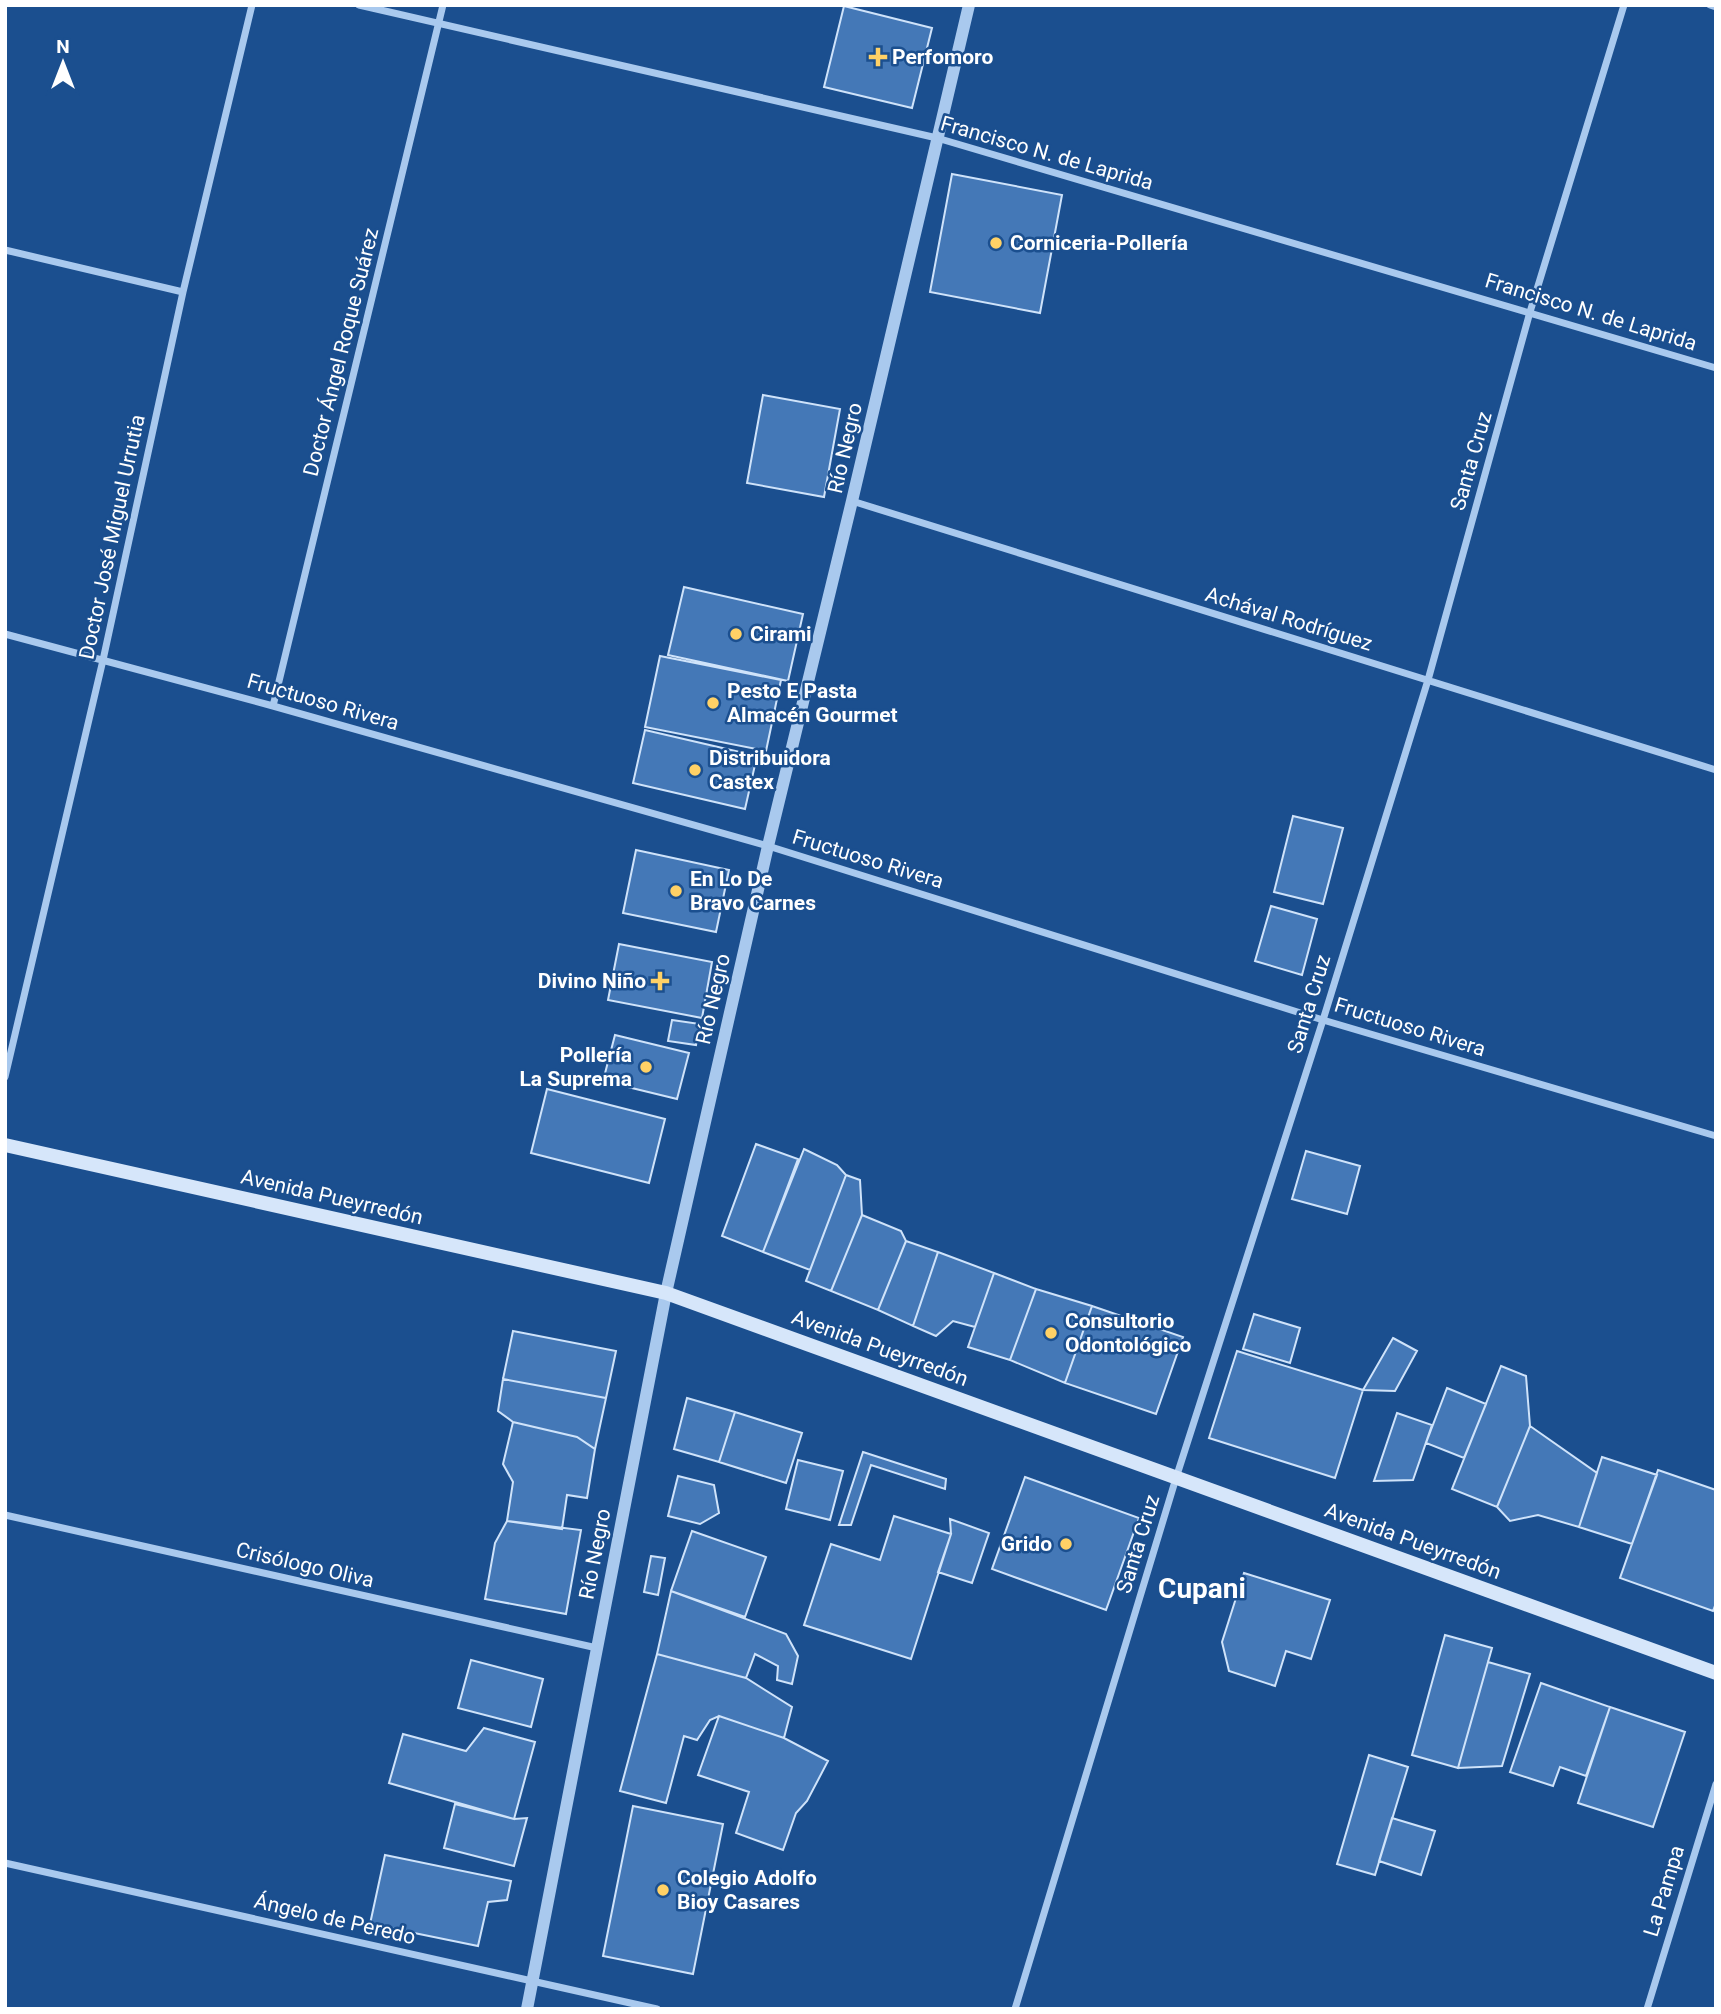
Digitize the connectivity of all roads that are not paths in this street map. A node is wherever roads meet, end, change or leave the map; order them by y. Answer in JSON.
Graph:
{"nodes":[{"id":1,"x":252,"y":5,"type":"edge"},
{"id":2,"x":359,"y":5,"type":"edge"},
{"id":3,"x":443,"y":5,"type":"edge"},
{"id":4,"x":969,"y":5,"type":"edge"},
{"id":5,"x":1624,"y":5,"type":"edge"},
{"id":6,"x":1710,"y":5,"type":"edge"},
{"id":7,"x":1716,"y":7,"type":"edge"},
{"id":8,"x":438,"y":24,"type":"junction"},
{"id":9,"x":937,"y":138,"type":"junction"},
{"id":10,"x":5,"y":250,"type":"edge"},
{"id":11,"x":183,"y":292,"type":"junction"},
{"id":12,"x":1531,"y":312,"type":"junction"},
{"id":13,"x":1716,"y":368,"type":"edge"},
{"id":14,"x":852,"y":501,"type":"junction"},
{"id":15,"x":5,"y":634,"type":"edge"},
{"id":16,"x":103,"y":660,"type":"junction"},
{"id":17,"x":1428,"y":680,"type":"junction"},
{"id":18,"x":274,"y":706,"type":"junction"},
{"id":19,"x":1716,"y":770,"type":"edge"},
{"id":20,"x":768,"y":846,"type":"junction"},
{"id":21,"x":1323,"y":1020,"type":"junction"},
{"id":22,"x":5,"y":1077,"type":"edge"},
{"id":23,"x":1716,"y":1136,"type":"edge"},
{"id":24,"x":5,"y":1145,"type":"edge"},
{"id":25,"x":666,"y":1293,"type":"junction"},
{"id":26,"x":1176,"y":1478,"type":"junction"},
{"id":27,"x":5,"y":1515,"type":"edge"},
{"id":28,"x":597,"y":1648,"type":"junction"},
{"id":29,"x":1716,"y":1673,"type":"edge"},
{"id":30,"x":1716,"y":1784,"type":"edge"},
{"id":31,"x":5,"y":1863,"type":"edge"},
{"id":32,"x":533,"y":1981,"type":"junction"},
{"id":33,"x":527,"y":2009,"type":"edge"},
{"id":34,"x":657,"y":2009,"type":"edge"},
{"id":35,"x":1015,"y":2009,"type":"edge"},
{"id":36,"x":1647,"y":2009,"type":"edge"}],
"edges":[{"from":1,"to":11,"type":"street","name":"Doctor José Miguel Urrutia"},
{"from":2,"to":8,"type":"street","name":"Francisco N. de Laprida"},
{"from":3,"to":8,"type":"street","name":"Doctor Ángel Roque Suárez"},
{"from":4,"to":9,"type":"street","name":"Río Negro"},
{"from":5,"to":12,"type":"street","name":"Santa Cruz"},
{"from":6,"to":7,"type":"street"},
{"from":8,"to":9,"type":"street","name":"Francisco N. de Laprida"},
{"from":8,"to":18,"type":"street","name":"Doctor Ángel Roque Suárez"},
{"from":9,"to":12,"type":"street","name":"Francisco N. de Laprida"},
{"from":9,"to":14,"type":"street","name":"Río Negro"},
{"from":10,"to":11,"type":"street"},
{"from":11,"to":16,"type":"street","name":"Doctor José Miguel Urrutia"},
{"from":12,"to":13,"type":"street","name":"Francisco N. de Laprida"},
{"from":12,"to":17,"type":"street","name":"Santa Cruz"},
{"from":14,"to":17,"type":"street","name":"Achával Rodríguez"},
{"from":14,"to":20,"type":"street","name":"Río Negro"},
{"from":15,"to":16,"type":"street","name":"Fructuoso Rivera"},
{"from":16,"to":18,"type":"street","name":"Fructuoso Rivera"},
{"from":16,"to":22,"type":"street","name":"Doctor José Miguel Urrutia"},
{"from":17,"to":19,"type":"street","name":"Achával Rodríguez"},
{"from":17,"to":21,"type":"street","name":"Santa Cruz"},
{"from":18,"to":20,"type":"street","name":"Fructuoso Rivera"},
{"from":20,"to":21,"type":"street","name":"Fructuoso Rivera"},
{"from":20,"to":25,"type":"street","name":"Río Negro"},
{"from":21,"to":23,"type":"street","name":"Fructuoso Rivera"},
{"from":21,"to":26,"type":"street","name":"Santa Cruz"},
{"from":24,"to":25,"type":"main road","name":"Avenida Pueyrredón"},
{"from":25,"to":26,"type":"main road","name":"Avenida Pueyrredón"},
{"from":25,"to":28,"type":"street","name":"Río Negro"},
{"from":26,"to":29,"type":"main road","name":"Avenida Pueyrredón"},
{"from":26,"to":35,"type":"street","name":"Santa Cruz"},
{"from":27,"to":28,"type":"street","name":"Crisólogo Oliva"},
{"from":28,"to":32,"type":"street","name":"Río Negro"},
{"from":30,"to":36,"type":"street","name":"La Pampa"},
{"from":31,"to":32,"type":"street","name":"Ángelo de Peredo"},
{"from":32,"to":33,"type":"street","name":"Río Negro"},
{"from":32,"to":34,"type":"street","name":"Ángelo de Peredo"}]}
